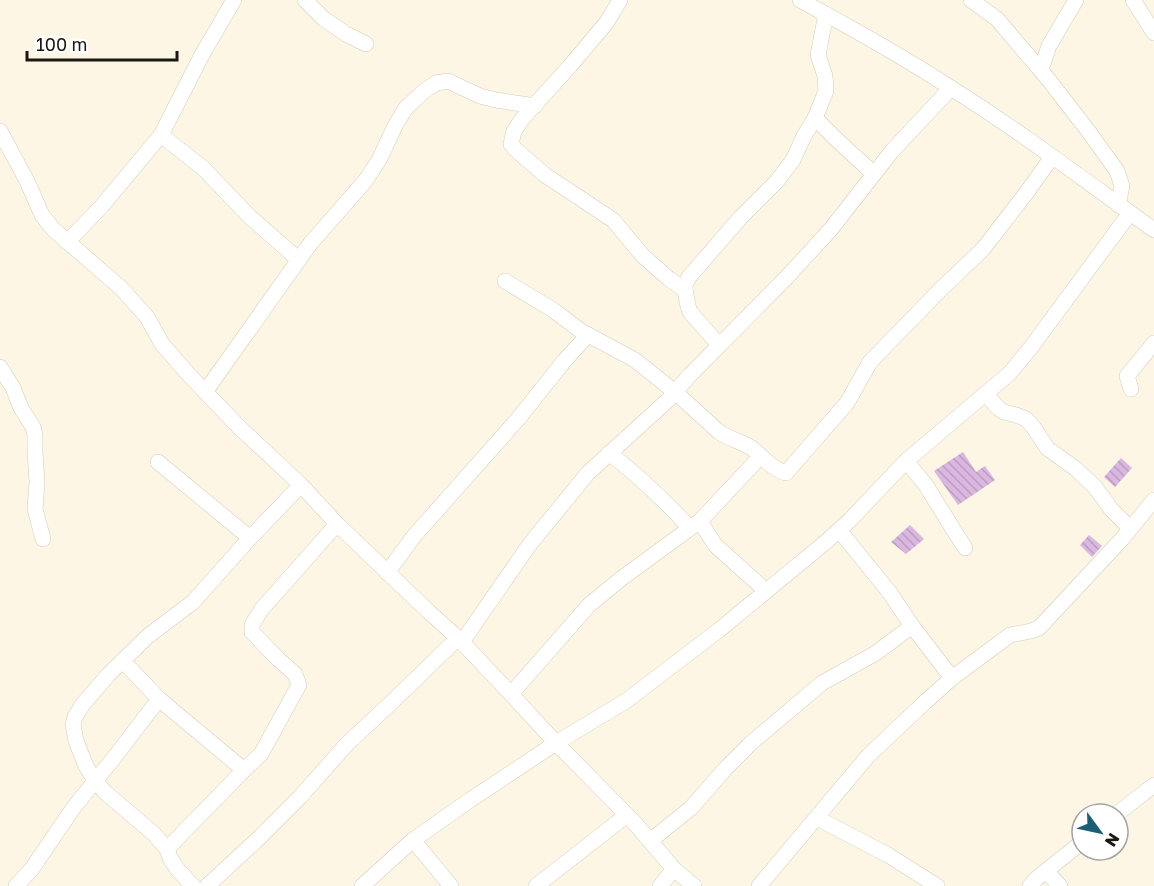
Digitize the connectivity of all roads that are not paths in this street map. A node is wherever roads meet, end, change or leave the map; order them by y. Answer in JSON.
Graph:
{"nodes":[{"id":1,"x":234,"y":0,"type":"edge"},
{"id":2,"x":304,"y":0,"type":"edge"},
{"id":3,"x":620,"y":0,"type":"edge"},
{"id":4,"x":800,"y":0,"type":"edge"},
{"id":5,"x":971,"y":0,"type":"edge"},
{"id":6,"x":1076,"y":0,"type":"edge"},
{"id":7,"x":1133,"y":0,"type":"edge"},
{"id":8,"x":826,"y":14,"type":"junction"},
{"id":9,"x":1154,"y":33,"type":"edge"},
{"id":10,"x":366,"y":44,"type":"dead end"},
{"id":11,"x":1041,"y":70,"type":"junction"},
{"id":12,"x":951,"y":88,"type":"junction"},
{"id":13,"x":535,"y":106,"type":"junction"},
{"id":14,"x":815,"y":118,"type":"junction"},
{"id":15,"x":0,"y":130,"type":"edge"},
{"id":16,"x":161,"y":135,"type":"junction"},
{"id":17,"x":1052,"y":157,"type":"junction"},
{"id":18,"x":874,"y":174,"type":"junction"},
{"id":19,"x":1124,"y":209,"type":"junction"},
{"id":20,"x":1154,"y":230,"type":"edge"},
{"id":21,"x":67,"y":242,"type":"junction"},
{"id":22,"x":299,"y":260,"type":"junction"},
{"id":23,"x":505,"y":281,"type":"dead end"},
{"id":24,"x":686,"y":290,"type":"junction"},
{"id":25,"x":588,"y":335,"type":"junction"},
{"id":26,"x":1154,"y":343,"type":"edge"},
{"id":27,"x":719,"y":345,"type":"junction"},
{"id":28,"x":0,"y":367,"type":"edge"},
{"id":29,"x":1131,"y":388,"type":"dead end"},
{"id":30,"x":205,"y":392,"type":"junction"},
{"id":31,"x":675,"y":392,"type":"junction"},
{"id":32,"x":986,"y":394,"type":"junction"},
{"id":33,"x":609,"y":453,"type":"junction"},
{"id":34,"x":761,"y":456,"type":"junction"},
{"id":35,"x":906,"y":461,"type":"junction"},
{"id":36,"x":158,"y":462,"type":"dead end"},
{"id":37,"x":301,"y":485,"type":"junction"},
{"id":38,"x":1154,"y":500,"type":"edge"},
{"id":39,"x":337,"y":524,"type":"junction"},
{"id":40,"x":695,"y":525,"type":"junction"},
{"id":41,"x":1130,"y":528,"type":"junction"},
{"id":42,"x":839,"y":530,"type":"junction"},
{"id":43,"x":250,"y":538,"type":"junction"},
{"id":44,"x":43,"y":539,"type":"dead end"},
{"id":45,"x":965,"y":548,"type":"dead end"},
{"id":46,"x":387,"y":573,"type":"junction"},
{"id":47,"x":766,"y":591,"type":"junction"},
{"id":48,"x":912,"y":626,"type":"junction"},
{"id":49,"x":460,"y":640,"type":"junction"},
{"id":50,"x":123,"y":661,"type":"junction"},
{"id":51,"x":952,"y":678,"type":"junction"},
{"id":52,"x":511,"y":694,"type":"junction"},
{"id":53,"x":159,"y":699,"type":"junction"},
{"id":54,"x":556,"y":743,"type":"junction"},
{"id":55,"x":244,"y":770,"type":"junction"},
{"id":56,"x":95,"y":781,"type":"junction"},
{"id":57,"x":1152,"y":792,"type":"edge"},
{"id":58,"x":1130,"y":806,"type":"edge"},
{"id":59,"x":627,"y":815,"type":"junction"},
{"id":60,"x":816,"y":818,"type":"junction"},
{"id":61,"x":413,"y":840,"type":"junction"},
{"id":62,"x":650,"y":841,"type":"junction"},
{"id":63,"x":167,"y":849,"type":"junction"},
{"id":64,"x":1070,"y":852,"type":"edge"},
{"id":65,"x":675,"y":869,"type":"junction"},
{"id":66,"x":1046,"y":871,"type":"junction"},
{"id":67,"x":16,"y":886,"type":"edge"},
{"id":68,"x":193,"y":886,"type":"edge"},
{"id":69,"x":207,"y":886,"type":"edge"},
{"id":70,"x":362,"y":886,"type":"edge"},
{"id":71,"x":451,"y":886,"type":"edge"},
{"id":72,"x":536,"y":886,"type":"edge"},
{"id":73,"x":660,"y":886,"type":"edge"},
{"id":74,"x":694,"y":886,"type":"edge"},
{"id":75,"x":759,"y":886,"type":"edge"},
{"id":76,"x":937,"y":886,"type":"edge"},
{"id":77,"x":1030,"y":886,"type":"edge"},
{"id":78,"x":1060,"y":886,"type":"edge"}],
"edges":[{"from":1,"to":16,"type":"street"},
{"from":2,"to":10,"type":"street"},
{"from":3,"to":13,"type":"street"},
{"from":4,"to":8,"type":"street"},
{"from":5,"to":11,"type":"street"},
{"from":6,"to":11,"type":"street"},
{"from":7,"to":9,"type":"street"},
{"from":8,"to":12,"type":"street"},
{"from":8,"to":14,"type":"street"},
{"from":11,"to":19,"type":"street"},
{"from":12,"to":17,"type":"street"},
{"from":12,"to":18,"type":"street"},
{"from":13,"to":22,"type":"street"},
{"from":13,"to":24,"type":"street"},
{"from":14,"to":18,"type":"street"},
{"from":14,"to":24,"type":"street"},
{"from":15,"to":21,"type":"street"},
{"from":16,"to":21,"type":"street"},
{"from":16,"to":22,"type":"street"},
{"from":17,"to":19,"type":"street"},
{"from":17,"to":34,"type":"street"},
{"from":18,"to":27,"type":"street"},
{"from":19,"to":20,"type":"street"},
{"from":19,"to":32,"type":"street"},
{"from":21,"to":30,"type":"street"},
{"from":22,"to":30,"type":"street"},
{"from":23,"to":25,"type":"street"},
{"from":24,"to":27,"type":"street"},
{"from":25,"to":31,"type":"street"},
{"from":25,"to":46,"type":"street"},
{"from":26,"to":29,"type":"street"},
{"from":27,"to":31,"type":"street"},
{"from":28,"to":44,"type":"street"},
{"from":30,"to":37,"type":"street"},
{"from":31,"to":33,"type":"street"},
{"from":31,"to":34,"type":"street"},
{"from":32,"to":35,"type":"street"},
{"from":32,"to":41,"type":"street"},
{"from":33,"to":40,"type":"street"},
{"from":33,"to":49,"type":"street"},
{"from":34,"to":40,"type":"street"},
{"from":35,"to":42,"type":"street"},
{"from":35,"to":45,"type":"street"},
{"from":36,"to":43,"type":"street"},
{"from":37,"to":39,"type":"street"},
{"from":37,"to":43,"type":"street"},
{"from":38,"to":41,"type":"street"},
{"from":39,"to":46,"type":"street"},
{"from":39,"to":55,"type":"street"},
{"from":40,"to":47,"type":"street"},
{"from":40,"to":52,"type":"street"},
{"from":41,"to":51,"type":"street"},
{"from":42,"to":47,"type":"street"},
{"from":42,"to":48,"type":"street"},
{"from":43,"to":50,"type":"street"},
{"from":46,"to":49,"type":"street"},
{"from":47,"to":54,"type":"street"},
{"from":48,"to":51,"type":"street"},
{"from":48,"to":62,"type":"street"},
{"from":49,"to":52,"type":"street"},
{"from":49,"to":69,"type":"street"},
{"from":50,"to":53,"type":"street"},
{"from":50,"to":56,"type":"street"},
{"from":51,"to":60,"type":"street"},
{"from":52,"to":54,"type":"street"},
{"from":53,"to":55,"type":"street"},
{"from":53,"to":56,"type":"street"},
{"from":54,"to":59,"type":"street"},
{"from":54,"to":61,"type":"street"},
{"from":55,"to":63,"type":"street"},
{"from":56,"to":63,"type":"street"},
{"from":56,"to":67,"type":"street"},
{"from":57,"to":58,"type":"street"},
{"from":59,"to":62,"type":"street"},
{"from":59,"to":72,"type":"street"},
{"from":60,"to":75,"type":"street"},
{"from":60,"to":76,"type":"street"},
{"from":61,"to":70,"type":"street"},
{"from":61,"to":71,"type":"street"},
{"from":62,"to":65,"type":"street"},
{"from":63,"to":68,"type":"street"},
{"from":64,"to":66,"type":"street"},
{"from":65,"to":73,"type":"street"},
{"from":65,"to":74,"type":"street"},
{"from":66,"to":77,"type":"street"},
{"from":66,"to":78,"type":"street"}]}
